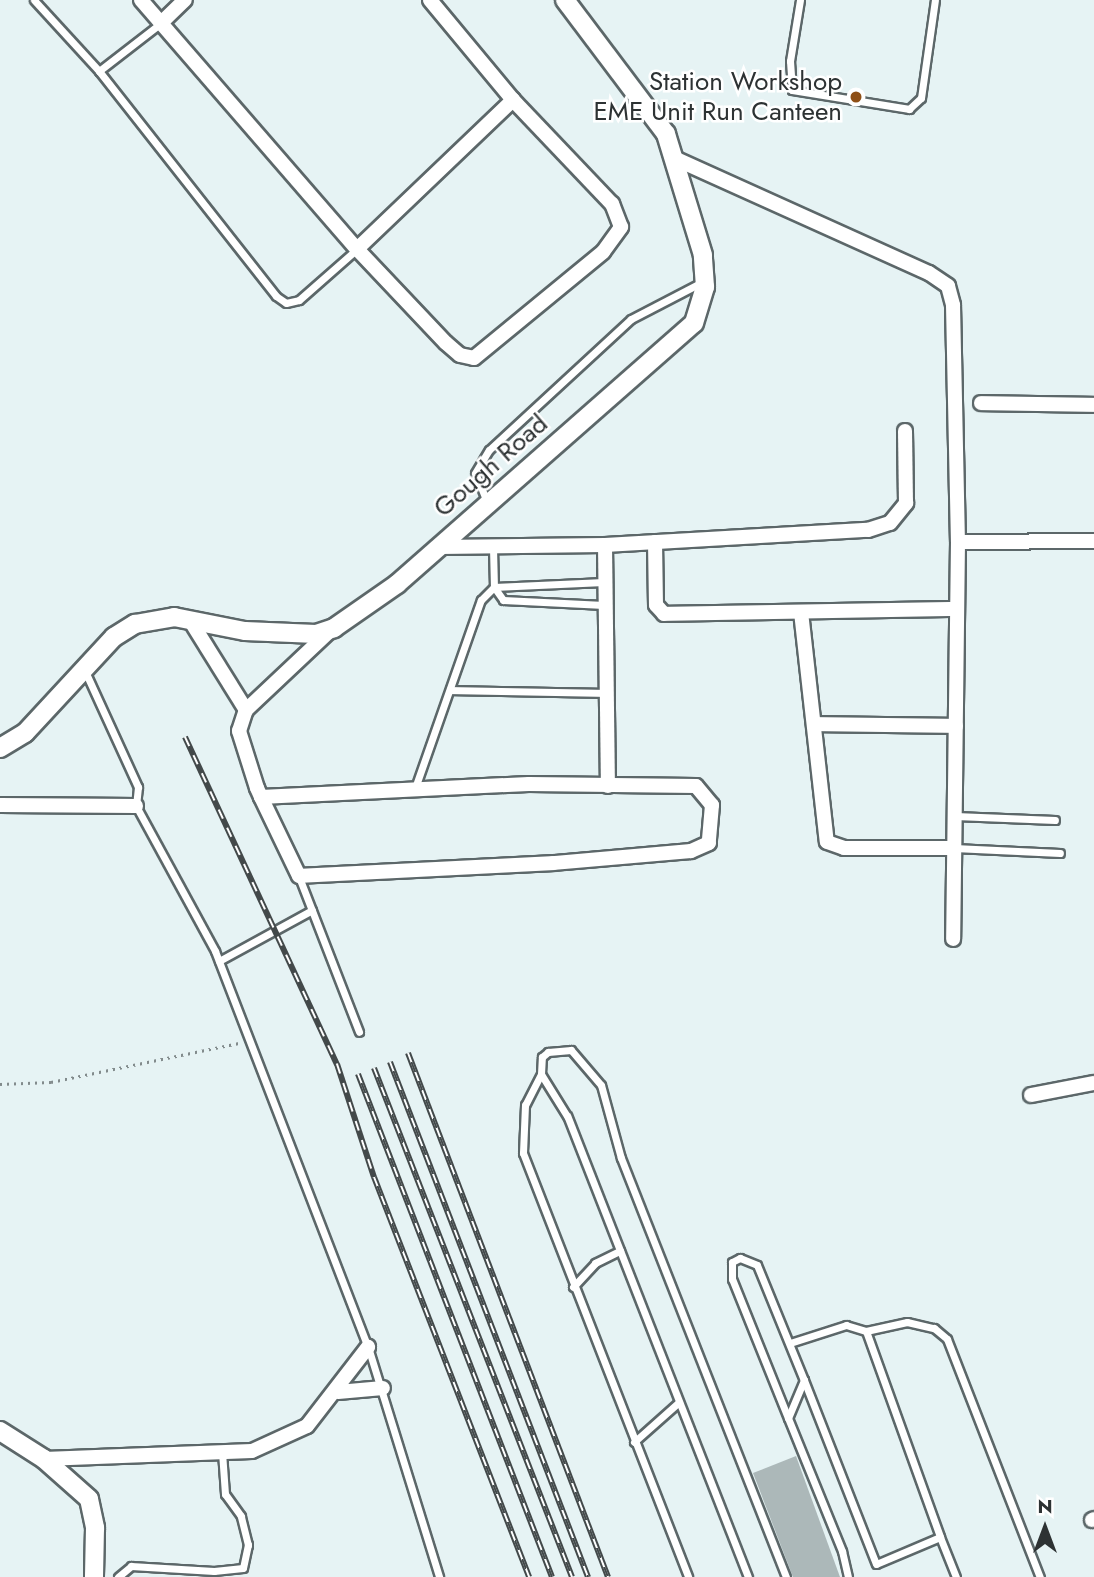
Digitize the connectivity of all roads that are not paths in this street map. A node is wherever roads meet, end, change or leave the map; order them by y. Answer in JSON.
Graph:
{"nodes":[{"id":1,"x":34,"y":0,"type":"edge"},
{"id":2,"x":141,"y":0,"type":"edge"},
{"id":3,"x":185,"y":0,"type":"edge"},
{"id":4,"x":430,"y":0,"type":"edge"},
{"id":5,"x":565,"y":0,"type":"edge"},
{"id":6,"x":800,"y":0,"type":"edge"},
{"id":7,"x":935,"y":0,"type":"edge"},
{"id":8,"x":161,"y":23,"type":"junction"},
{"id":9,"x":99,"y":71,"type":"junction"},
{"id":10,"x":513,"y":100,"type":"junction"},
{"id":11,"x":676,"y":159,"type":"junction"},
{"id":12,"x":357,"y":248,"type":"junction"},
{"id":13,"x":704,"y":281,"type":"junction"},
{"id":14,"x":981,"y":403,"type":"dead end"},
{"id":15,"x":1094,"y":405,"type":"edge"},
{"id":16,"x":905,"y":431,"type":"dead end"},
{"id":17,"x":488,"y":503,"type":"junction"},
{"id":18,"x":1094,"y":541,"type":"edge"},
{"id":19,"x":655,"y":542,"type":"junction"},
{"id":20,"x":958,"y":542,"type":"junction"},
{"id":21,"x":605,"y":545,"type":"junction"},
{"id":22,"x":439,"y":547,"type":"junction"},
{"id":23,"x":493,"y":547,"type":"junction"},
{"id":24,"x":604,"y":582,"type":"junction"},
{"id":25,"x":494,"y":587,"type":"junction"},
{"id":26,"x":604,"y":605,"type":"junction"},
{"id":27,"x":957,"y":609,"type":"junction"},
{"id":28,"x":801,"y":612,"type":"junction"},
{"id":29,"x":190,"y":620,"type":"junction"},
{"id":30,"x":334,"y":628,"type":"junction"},
{"id":31,"x":84,"y":670,"type":"junction"},
{"id":32,"x":450,"y":690,"type":"junction"},
{"id":33,"x":606,"y":693,"type":"junction"},
{"id":34,"x":246,"y":710,"type":"junction"},
{"id":35,"x":815,"y":724,"type":"junction"},
{"id":36,"x":956,"y":726,"type":"junction"},
{"id":37,"x":0,"y":748,"type":"edge"},
{"id":38,"x":608,"y":786,"type":"junction"},
{"id":39,"x":415,"y":788,"type":"junction"},
{"id":40,"x":261,"y":797,"type":"junction"},
{"id":41,"x":0,"y":805,"type":"edge"},
{"id":42,"x":136,"y":806,"type":"junction"},
{"id":43,"x":955,"y":816,"type":"junction"},
{"id":44,"x":1055,"y":820,"type":"dead end"},
{"id":45,"x":954,"y":849,"type":"junction"},
{"id":46,"x":1060,"y":853,"type":"dead end"},
{"id":47,"x":299,"y":876,"type":"junction"},
{"id":48,"x":312,"y":911,"type":"junction"},
{"id":49,"x":953,"y":939,"type":"dead end"},
{"id":50,"x":219,"y":961,"type":"junction"},
{"id":51,"x":359,"y":1032,"type":"dead end"},
{"id":52,"x":541,"y":1074,"type":"junction"},
{"id":53,"x":1094,"y":1083,"type":"edge"},
{"id":54,"x":1031,"y":1095,"type":"dead end"},
{"id":55,"x":621,"y":1251,"type":"junction"},
{"id":56,"x":573,"y":1287,"type":"junction"},
{"id":57,"x":866,"y":1331,"type":"junction"},
{"id":58,"x":790,"y":1343,"type":"junction"},
{"id":59,"x":369,"y":1348,"type":"junction"},
{"id":60,"x":804,"y":1380,"type":"junction"},
{"id":61,"x":383,"y":1388,"type":"junction"},
{"id":62,"x":338,"y":1392,"type":"junction"},
{"id":63,"x":678,"y":1402,"type":"junction"},
{"id":64,"x":788,"y":1418,"type":"junction"},
{"id":65,"x":0,"y":1431,"type":"edge"},
{"id":66,"x":634,"y":1442,"type":"junction"},
{"id":67,"x":222,"y":1452,"type":"junction"},
{"id":68,"x":44,"y":1460,"type":"junction"},
{"id":69,"x":940,"y":1537,"type":"junction"},
{"id":70,"x":94,"y":1577,"type":"edge"},
{"id":71,"x":118,"y":1577,"type":"edge"},
{"id":72,"x":439,"y":1577,"type":"edge"},
{"id":73,"x":688,"y":1577,"type":"edge"},
{"id":74,"x":748,"y":1577,"type":"edge"},
{"id":75,"x":786,"y":1577,"type":"edge"},
{"id":76,"x":848,"y":1577,"type":"edge"},
{"id":77,"x":956,"y":1577,"type":"edge"},
{"id":78,"x":1040,"y":1577,"type":"edge"}],
"edges":[{"from":1,"to":9,"type":"lane"},
{"from":2,"to":8,"type":"street"},
{"from":3,"to":8,"type":"street"},
{"from":4,"to":10,"type":"street"},
{"from":5,"to":11,"type":"street","name":"Gough Road"},
{"from":6,"to":7,"type":"lane"},
{"from":8,"to":9,"type":"lane"},
{"from":8,"to":12,"type":"street"},
{"from":9,"to":12,"type":"lane"},
{"from":10,"to":12,"type":"street"},
{"from":10,"to":12,"type":"street"},
{"from":11,"to":13,"type":"street","name":"Gough Road"},
{"from":11,"to":20,"type":"street"},
{"from":13,"to":17,"type":"street","name":"Gough Road"},
{"from":13,"to":17,"type":"lane"},
{"from":14,"to":15,"type":"street"},
{"from":16,"to":19,"type":"street"},
{"from":17,"to":22,"type":"street","name":"Gough Road"},
{"from":18,"to":20,"type":"street"},
{"from":19,"to":21,"type":"street"},
{"from":19,"to":28,"type":"street"},
{"from":20,"to":27,"type":"street"},
{"from":21,"to":23,"type":"street"},
{"from":21,"to":24,"type":"street"},
{"from":22,"to":23,"type":"street"},
{"from":22,"to":30,"type":"street","name":"Gough Road"},
{"from":23,"to":25,"type":"lane"},
{"from":24,"to":25,"type":"lane"},
{"from":24,"to":26,"type":"street"},
{"from":25,"to":26,"type":"lane"},
{"from":25,"to":32,"type":"lane"},
{"from":26,"to":33,"type":"street"},
{"from":27,"to":28,"type":"street"},
{"from":27,"to":36,"type":"street"},
{"from":28,"to":35,"type":"street"},
{"from":29,"to":30,"type":"street","name":"Gough Road"},
{"from":29,"to":31,"type":"street","name":"Gough Road"},
{"from":29,"to":34,"type":"street"},
{"from":30,"to":34,"type":"street"},
{"from":31,"to":37,"type":"street","name":"Gough Road"},
{"from":31,"to":42,"type":"lane"},
{"from":32,"to":33,"type":"lane"},
{"from":32,"to":39,"type":"lane"},
{"from":33,"to":38,"type":"street"},
{"from":34,"to":40,"type":"street"},
{"from":35,"to":36,"type":"street"},
{"from":35,"to":45,"type":"street"},
{"from":36,"to":43,"type":"street"},
{"from":38,"to":39,"type":"street"},
{"from":38,"to":47,"type":"street"},
{"from":39,"to":40,"type":"street"},
{"from":40,"to":47,"type":"street"},
{"from":41,"to":42,"type":"street"},
{"from":42,"to":50,"type":"lane"},
{"from":43,"to":44,"type":"lane"},
{"from":43,"to":45,"type":"street"},
{"from":45,"to":46,"type":"lane"},
{"from":45,"to":49,"type":"street"},
{"from":47,"to":48,"type":"lane"},
{"from":48,"to":50,"type":"lane"},
{"from":48,"to":51,"type":"lane"},
{"from":50,"to":59,"type":"lane"},
{"from":52,"to":55,"type":"lane"},
{"from":52,"to":56,"type":"lane"},
{"from":52,"to":75,"type":"lane"},
{"from":53,"to":54,"type":"street"},
{"from":55,"to":56,"type":"lane"},
{"from":55,"to":63,"type":"lane"},
{"from":56,"to":66,"type":"lane"},
{"from":57,"to":58,"type":"lane"},
{"from":57,"to":69,"type":"lane"},
{"from":57,"to":78,"type":"lane"},
{"from":58,"to":60,"type":"lane"},
{"from":58,"to":64,"type":"lane"},
{"from":59,"to":61,"type":"lane"},
{"from":59,"to":62,"type":"street"},
{"from":60,"to":64,"type":"lane"},
{"from":60,"to":69,"type":"lane"},
{"from":61,"to":62,"type":"street"},
{"from":61,"to":72,"type":"lane"},
{"from":62,"to":67,"type":"street"},
{"from":63,"to":66,"type":"lane"},
{"from":63,"to":74,"type":"lane"},
{"from":64,"to":76,"type":"lane"},
{"from":65,"to":68,"type":"street"},
{"from":66,"to":73,"type":"lane"},
{"from":67,"to":68,"type":"street"},
{"from":67,"to":71,"type":"lane"},
{"from":68,"to":70,"type":"street"},
{"from":69,"to":77,"type":"lane"}]}
